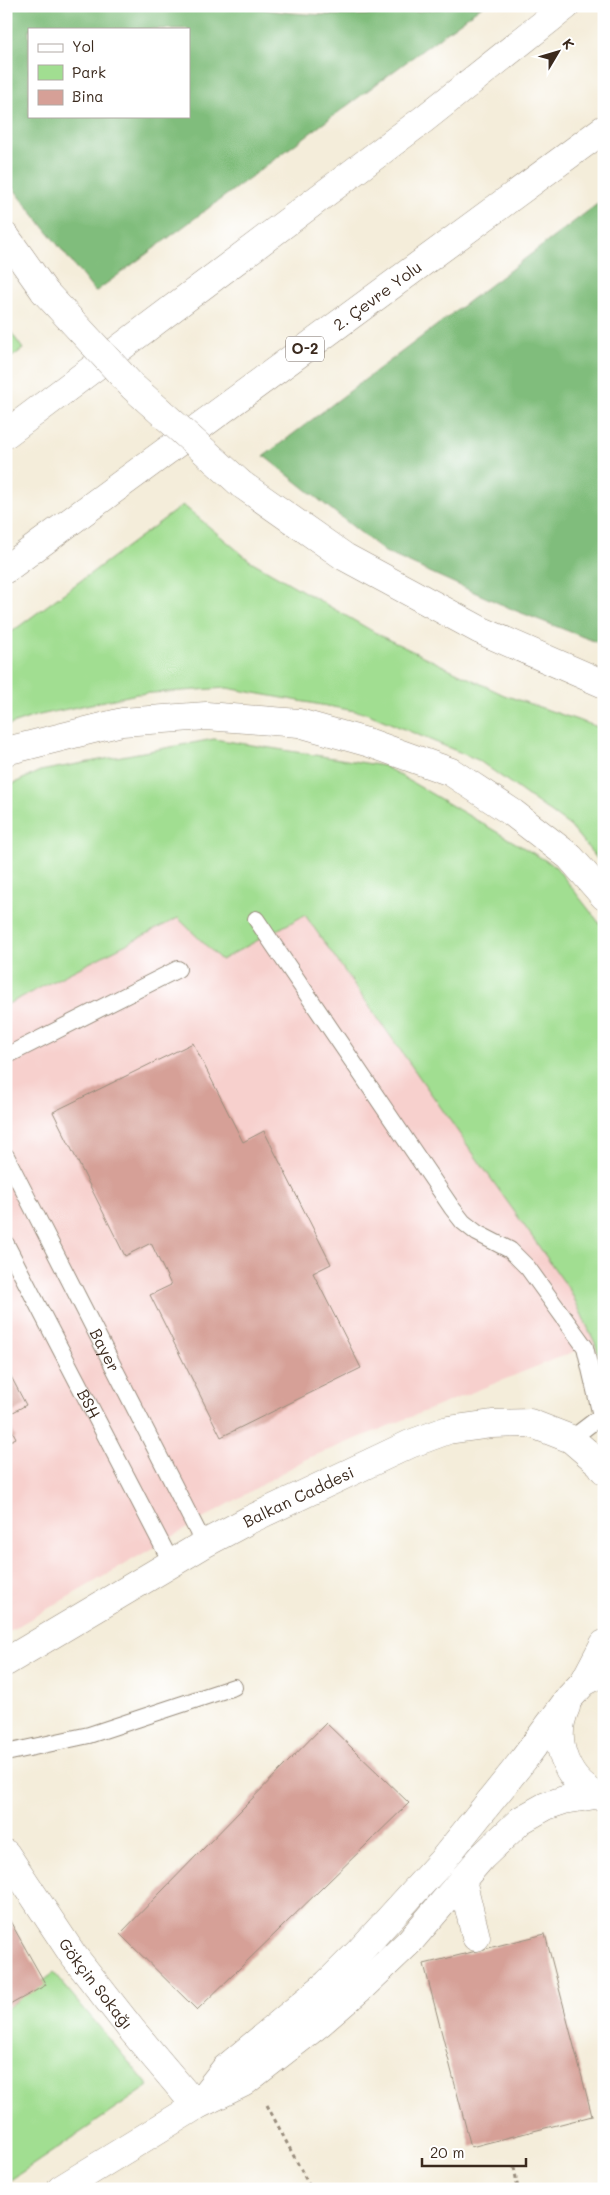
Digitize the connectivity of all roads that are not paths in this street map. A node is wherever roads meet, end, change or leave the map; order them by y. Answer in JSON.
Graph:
{"nodes":[{"id":1,"x":566,"y":6,"type":"edge"},
{"id":2,"x":604,"y":129,"type":"edge"},
{"id":3,"x":6,"y":237,"type":"edge"},
{"id":4,"x":6,"y":434,"type":"edge"},
{"id":5,"x":6,"y":569,"type":"edge"},
{"id":6,"x":604,"y":684,"type":"edge"},
{"id":7,"x":6,"y":751,"type":"edge"},
{"id":8,"x":604,"y":896,"type":"edge"},
{"id":9,"x":256,"y":919,"type":"dead end"},
{"id":10,"x":178,"y":969,"type":"dead end"},
{"id":11,"x":6,"y":1056,"type":"edge"},
{"id":12,"x":6,"y":1156,"type":"edge"},
{"id":13,"x":6,"y":1244,"type":"edge"},
{"id":14,"x":571,"y":1439,"type":"junction"},
{"id":15,"x":604,"y":1470,"type":"edge"},
{"id":16,"x":204,"y":1544,"type":"junction"},
{"id":17,"x":172,"y":1564,"type":"junction"},
{"id":18,"x":604,"y":1644,"type":"edge"},
{"id":19,"x":6,"y":1662,"type":"edge"},
{"id":20,"x":586,"y":1684,"type":"edge"},
{"id":21,"x":234,"y":1687,"type":"dead end"},
{"id":22,"x":6,"y":1753,"type":"edge"},
{"id":23,"x":599,"y":1797,"type":"edge"},
{"id":24,"x":6,"y":1854,"type":"edge"},
{"id":25,"x":462,"y":1880,"type":"junction"},
{"id":26,"x":476,"y":1937,"type":"dead end"},
{"id":27,"x":196,"y":2106,"type":"junction"},
{"id":28,"x":61,"y":2189,"type":"edge"}],
"edges":[{"from":1,"to":4,"type":"main road"},
{"from":2,"to":5,"type":"main road","name":"2. Çevre Yolu","number":"O-2"},
{"from":3,"to":6,"type":"main road","bridge":true},
{"from":7,"to":8,"type":"main road"},
{"from":9,"to":14,"type":"lane"},
{"from":10,"to":11,"type":"lane"},
{"from":12,"to":16,"type":"lane","name":"Bayer"},
{"from":13,"to":17,"type":"lane","name":"BSH"},
{"from":14,"to":15,"type":"main road","name":"Balkan Caddesi"},
{"from":14,"to":16,"type":"main road","name":"Balkan Caddesi"},
{"from":16,"to":17,"type":"main road","name":"Balkan Caddesi"},
{"from":17,"to":19,"type":"main road","name":"Balkan Caddesi"},
{"from":18,"to":20,"type":"main road"},
{"from":20,"to":23,"type":"main road"},
{"from":20,"to":27,"type":"main road"},
{"from":21,"to":22,"type":"lane"},
{"from":23,"to":25,"type":"main road"},
{"from":24,"to":27,"type":"main road","name":"Gökçin Sokağı"},
{"from":25,"to":26,"type":"main road"},
{"from":25,"to":27,"type":"main road"},
{"from":27,"to":28,"type":"main road"}]}
